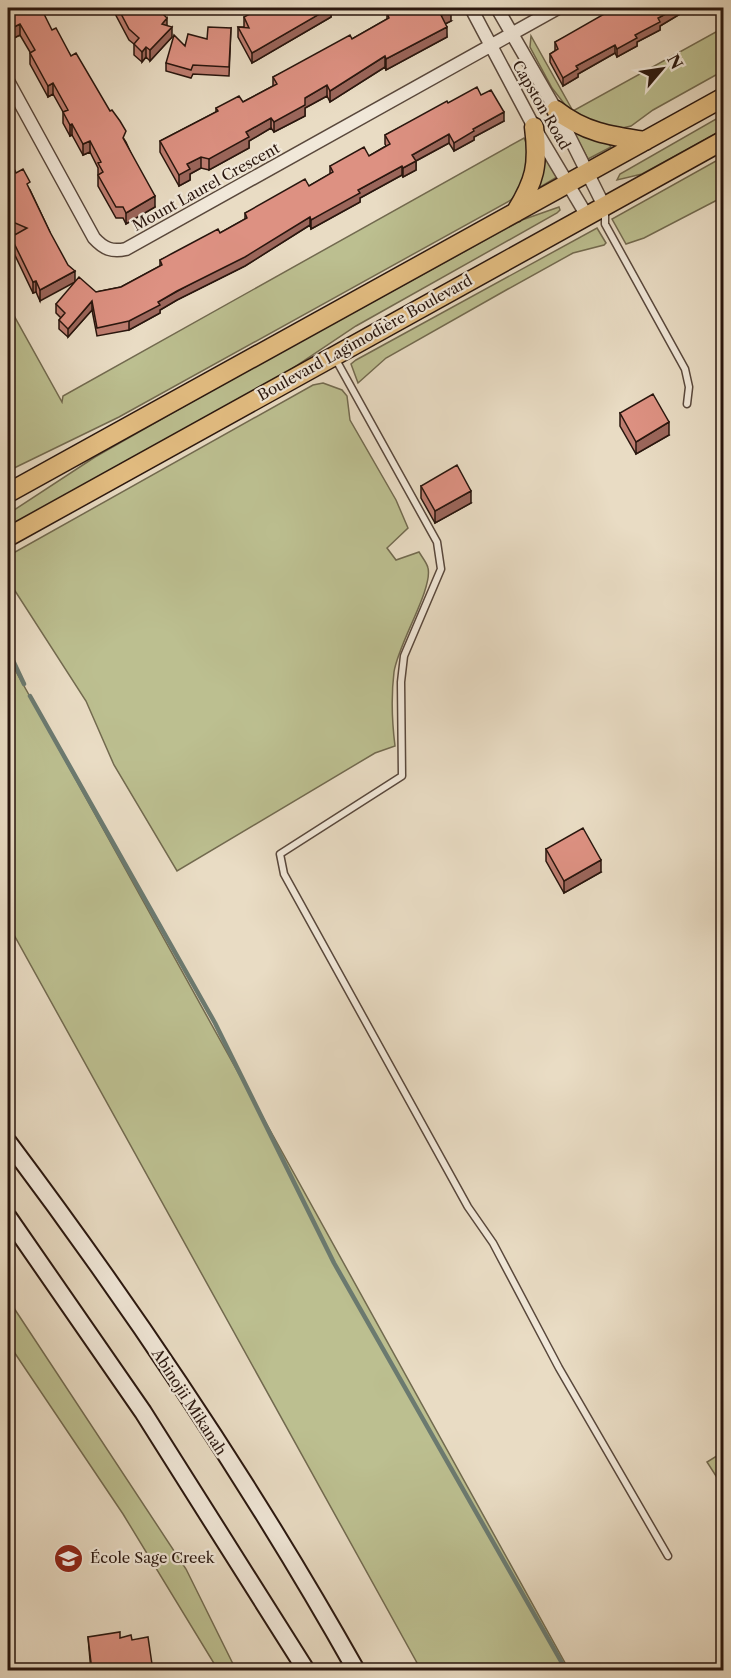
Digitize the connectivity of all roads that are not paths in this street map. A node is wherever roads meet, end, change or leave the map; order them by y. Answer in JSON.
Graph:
{"nodes":[{"id":1,"x":471,"y":8,"type":"edge"},
{"id":2,"x":497,"y":8,"type":"edge"},
{"id":3,"x":558,"y":8,"type":"edge"},
{"id":4,"x":513,"y":33,"type":"junction"},
{"id":5,"x":489,"y":44,"type":"junction"},
{"id":6,"x":8,"y":81,"type":"edge"},
{"id":7,"x":723,"y":97,"type":"edge"},
{"id":8,"x":556,"y":110,"type":"junction"},
{"id":9,"x":534,"y":127,"type":"junction"},
{"id":10,"x":723,"y":140,"type":"edge"},
{"id":11,"x":645,"y":141,"type":"junction"},
{"id":12,"x":587,"y":172,"type":"junction"},
{"id":13,"x":569,"y":183,"type":"junction"},
{"id":14,"x":514,"y":214,"type":"junction"},
{"id":15,"x":605,"y":215,"type":"junction"},
{"id":16,"x":587,"y":216,"type":"junction"},
{"id":17,"x":333,"y":355,"type":"junction"},
{"id":18,"x":687,"y":404,"type":"dead end"},
{"id":19,"x":8,"y":493,"type":"edge"},
{"id":20,"x":8,"y":537,"type":"edge"},
{"id":21,"x":8,"y":1142,"type":"edge"},
{"id":22,"x":8,"y":1217,"type":"edge"},
{"id":23,"x":668,"y":1556,"type":"dead end"},
{"id":24,"x":306,"y":1671,"type":"edge"},
{"id":25,"x":356,"y":1671,"type":"edge"}],
"edges":[{"from":1,"to":5,"type":"street","name":"Capston Road"},
{"from":2,"to":4,"type":"street","name":"Capston Road"},
{"from":3,"to":4,"type":"street"},
{"from":4,"to":5,"type":"street"},
{"from":4,"to":8,"type":"street","name":"Capston Road"},
{"from":5,"to":6,"type":"street","name":"Mount Laurel Crescent"},
{"from":5,"to":9,"type":"street","name":"Capston Road"},
{"from":7,"to":11,"type":"main road"},
{"from":8,"to":11,"type":"main road"},
{"from":8,"to":12,"type":"street","name":"Capston Road"},
{"from":9,"to":13,"type":"street","name":"Capston Road"},
{"from":9,"to":14,"type":"main road"},
{"from":10,"to":15,"type":"main road","name":"Boulevard Lagimodière Boulevard"},
{"from":11,"to":12,"type":"main road"},
{"from":12,"to":13,"type":"main road"},
{"from":12,"to":15,"type":"street","name":"Capston Road"},
{"from":13,"to":14,"type":"main road"},
{"from":13,"to":16,"type":"street","name":"Capston Road"},
{"from":14,"to":19,"type":"main road"},
{"from":15,"to":16,"type":"main road","name":"Boulevard Lagimodière Boulevard"},
{"from":15,"to":18,"type":"lane"},
{"from":16,"to":17,"type":"main road","name":"Boulevard Lagimodière Boulevard"},
{"from":17,"to":20,"type":"main road","name":"Boulevard Lagimodière Boulevard"},
{"from":17,"to":23,"type":"lane"},
{"from":21,"to":25,"type":"street","name":"Abinojii Mikanah"},
{"from":22,"to":24,"type":"street"}]}
